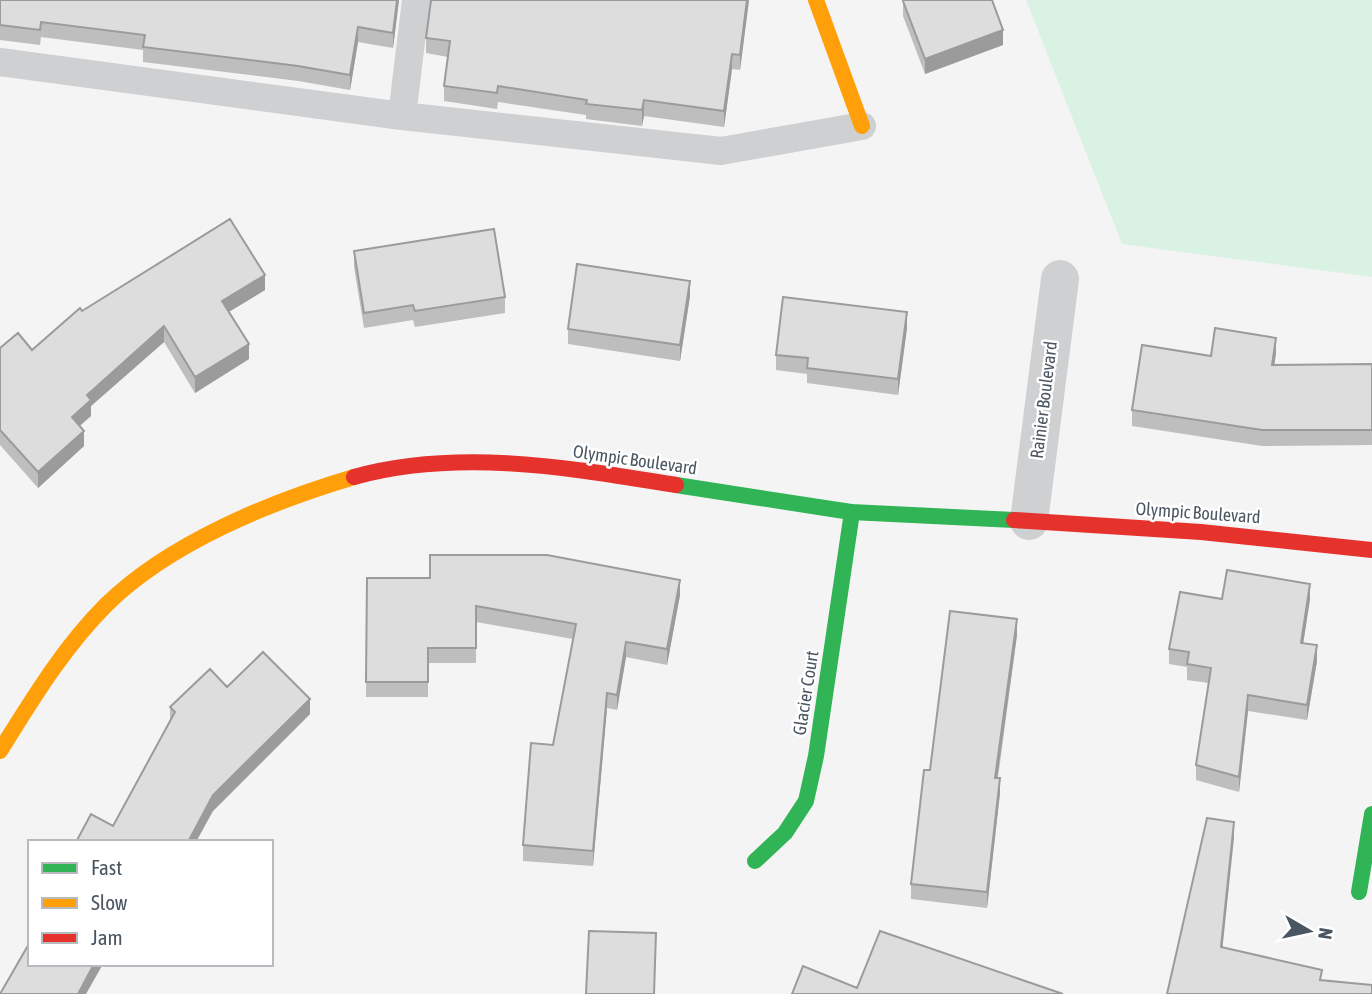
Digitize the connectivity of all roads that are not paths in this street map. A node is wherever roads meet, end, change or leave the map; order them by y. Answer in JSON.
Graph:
{"nodes":[{"id":1,"x":416,"y":0,"type":"edge"},
{"id":2,"x":816,"y":0,"type":"edge"},
{"id":3,"x":0,"y":62,"type":"edge"},
{"id":4,"x":402,"y":116,"type":"junction"},
{"id":5,"x":862,"y":126,"type":"joint"},
{"id":6,"x":1060,"y":279,"type":"dead end"},
{"id":7,"x":852,"y":512,"type":"junction"},
{"id":8,"x":1029,"y":521,"type":"junction"},
{"id":9,"x":1372,"y":550,"type":"edge"},
{"id":10,"x":0,"y":751,"type":"edge"},
{"id":11,"x":1372,"y":814,"type":"edge"},
{"id":12,"x":755,"y":861,"type":"dead end"},
{"id":13,"x":1359,"y":892,"type":"dead end"}],
"edges":[{"from":1,"to":4,"type":"lane"},
{"from":2,"to":5,"type":"street"},
{"from":3,"to":4,"type":"lane"},
{"from":4,"to":5,"type":"lane"},
{"from":6,"to":8,"type":"street","name":"Rainier Boulevard"},
{"from":7,"to":8,"type":"street","name":"Olympic Boulevard"},
{"from":7,"to":10,"type":"street","name":"Olympic Boulevard"},
{"from":7,"to":12,"type":"street","name":"Glacier Court"},
{"from":8,"to":9,"type":"street","name":"Olympic Boulevard"},
{"from":11,"to":13,"type":"street"}]}
